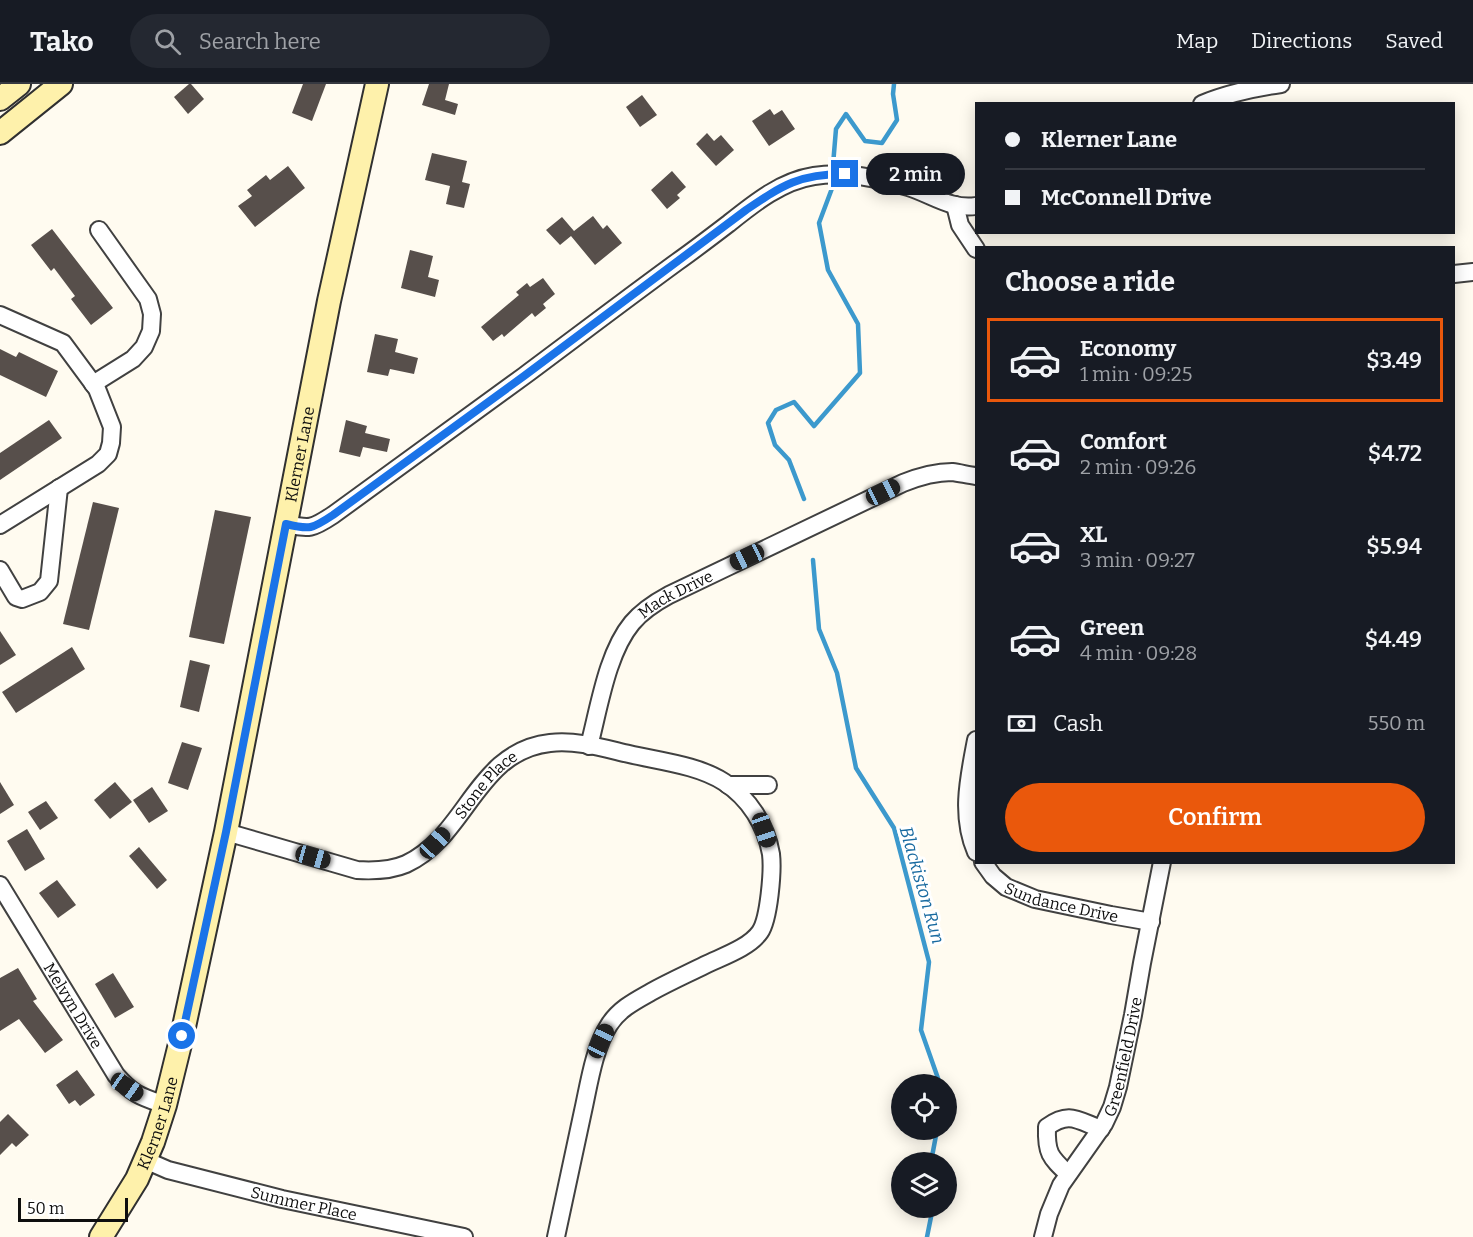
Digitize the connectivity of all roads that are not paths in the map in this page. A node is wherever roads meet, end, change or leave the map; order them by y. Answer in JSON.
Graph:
{"nodes":[{"id":1,"x":19,"y":84,"type":"edge"},
{"id":2,"x":61,"y":84,"type":"edge"},
{"id":3,"x":377,"y":84,"type":"edge"},
{"id":4,"x":1281,"y":84,"type":"edge"},
{"id":5,"x":0,"y":99,"type":"edge"},
{"id":6,"x":1206,"y":102,"type":"edge"},
{"id":7,"x":0,"y":133,"type":"edge"},
{"id":8,"x":956,"y":205,"type":"junction"},
{"id":9,"x":975,"y":206,"type":"edge"},
{"id":10,"x":99,"y":230,"type":"dead end"},
{"id":11,"x":975,"y":248,"type":"edge"},
{"id":12,"x":1473,"y":272,"type":"edge"},
{"id":13,"x":1455,"y":274,"type":"edge"},
{"id":14,"x":0,"y":315,"type":"edge"},
{"id":15,"x":93,"y":384,"type":"junction"},
{"id":16,"x":975,"y":476,"type":"edge"},
{"id":17,"x":59,"y":489,"type":"junction"},
{"id":18,"x":286,"y":524,"type":"junction"},
{"id":19,"x":0,"y":525,"type":"edge"},
{"id":20,"x":0,"y":570,"type":"edge"},
{"id":21,"x":975,"y":745,"type":"edge"},
{"id":22,"x":589,"y":746,"type":"junction"},
{"id":23,"x":728,"y":785,"type":"junction"},
{"id":24,"x":768,"y":785,"type":"dead end"},
{"id":25,"x":226,"y":832,"type":"junction"},
{"id":26,"x":975,"y":849,"type":"edge"},
{"id":27,"x":984,"y":864,"type":"edge"},
{"id":28,"x":1162,"y":864,"type":"edge"},
{"id":29,"x":0,"y":885,"type":"edge"},
{"id":30,"x":1151,"y":922,"type":"junction"},
{"id":31,"x":165,"y":1106,"type":"junction"},
{"id":32,"x":1101,"y":1129,"type":"junction"},
{"id":33,"x":145,"y":1160,"type":"junction"},
{"id":34,"x":1068,"y":1174,"type":"junction"},
{"id":35,"x":101,"y":1237,"type":"edge"},
{"id":36,"x":464,"y":1237,"type":"edge"},
{"id":37,"x":556,"y":1237,"type":"edge"},
{"id":38,"x":1043,"y":1237,"type":"edge"}],
"edges":[{"from":1,"to":5,"type":"street"},
{"from":2,"to":7,"type":"street"},
{"from":3,"to":18,"type":"street","name":"Klerner Lane"},
{"from":4,"to":6,"type":"street"},
{"from":8,"to":9,"type":"street"},
{"from":8,"to":11,"type":"street"},
{"from":8,"to":18,"type":"street"},
{"from":10,"to":15,"type":"street"},
{"from":12,"to":13,"type":"street"},
{"from":14,"to":15,"type":"street"},
{"from":15,"to":17,"type":"street"},
{"from":16,"to":22,"type":"street","name":"Mack Drive"},
{"from":17,"to":19,"type":"street"},
{"from":17,"to":20,"type":"street"},
{"from":18,"to":25,"type":"street","name":"Klerner Lane"},
{"from":21,"to":26,"type":"street"},
{"from":22,"to":23,"type":"street","name":"Stone Place"},
{"from":22,"to":25,"type":"street","name":"Stone Place"},
{"from":23,"to":24,"type":"street","name":"Stone Place"},
{"from":23,"to":37,"type":"street","name":"Stone Place"},
{"from":25,"to":31,"type":"street","name":"Klerner Lane"},
{"from":27,"to":30,"type":"street","name":"Sundance Drive"},
{"from":28,"to":30,"type":"street","name":"Greenfield Drive"},
{"from":29,"to":31,"type":"street","name":"Melvyn Drive"},
{"from":30,"to":32,"type":"street","name":"Greenfield Drive"},
{"from":31,"to":33,"type":"street","name":"Klerner Lane"},
{"from":32,"to":34,"type":"street","name":"Greenfield Drive"},
{"from":32,"to":34,"type":"street"},
{"from":33,"to":35,"type":"street","name":"Klerner Lane"},
{"from":33,"to":36,"type":"street","name":"Summer Place"},
{"from":34,"to":38,"type":"street","name":"Greenfield Drive"}]}
